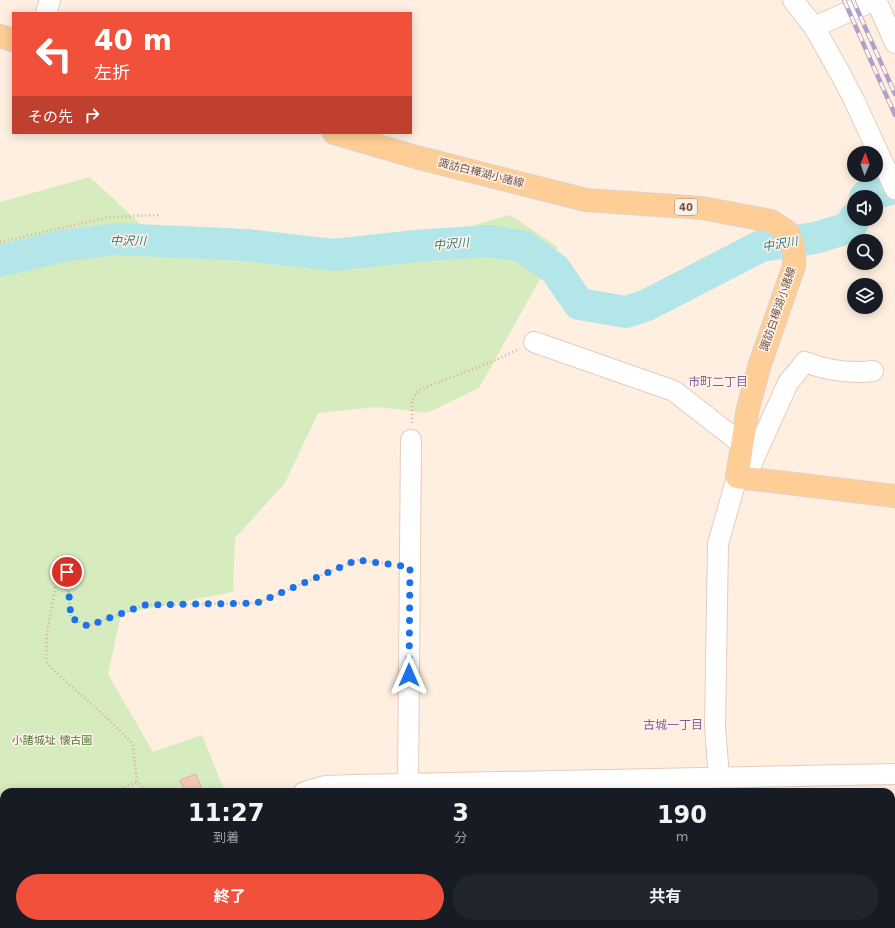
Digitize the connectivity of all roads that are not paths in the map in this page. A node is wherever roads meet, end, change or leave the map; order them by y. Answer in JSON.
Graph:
{"nodes":[{"id":1,"x":50,"y":0,"type":"edge"},
{"id":2,"x":792,"y":0,"type":"edge"},
{"id":3,"x":876,"y":0,"type":"edge"},
{"id":4,"x":46,"y":12,"type":"edge"},
{"id":5,"x":814,"y":27,"type":"junction"},
{"id":6,"x":0,"y":36,"type":"edge"},
{"id":7,"x":12,"y":40,"type":"edge"},
{"id":8,"x":895,"y":42,"type":"edge"},
{"id":9,"x":337,"y":134,"type":"edge"},
{"id":10,"x":895,"y":189,"type":"edge"},
{"id":11,"x":534,"y":342,"type":"road end"},
{"id":12,"x":873,"y":371,"type":"dead end"},
{"id":13,"x":411,"y":440,"type":"road end"},
{"id":14,"x":742,"y":444,"type":"junction"},
{"id":15,"x":741,"y":477,"type":"junction"},
{"id":16,"x":895,"y":496,"type":"edge"},
{"id":17,"x":895,"y":774,"type":"edge"},
{"id":18,"x":719,"y":777,"type":"junction"},
{"id":19,"x":408,"y":784,"type":"junction"},
{"id":20,"x":318,"y":788,"type":"edge"}],
"edges":[{"from":1,"to":4,"type":"street"},
{"from":2,"to":5,"type":"street"},
{"from":3,"to":5,"type":"street"},
{"from":3,"to":8,"type":"street"},
{"from":5,"to":10,"type":"street"},
{"from":6,"to":7,"type":"main road"},
{"from":9,"to":14,"type":"main road","name":"諏訪白樺湖小諸線","number":"40"},
{"from":11,"to":14,"type":"street"},
{"from":12,"to":15,"type":"street"},
{"from":13,"to":19,"type":"street"},
{"from":14,"to":15,"type":"main road","name":"諏訪白樺湖小諸線","number":"40"},
{"from":15,"to":16,"type":"main road"},
{"from":15,"to":18,"type":"street"},
{"from":17,"to":18,"type":"street"},
{"from":18,"to":19,"type":"street"},
{"from":19,"to":20,"type":"street"}]}
